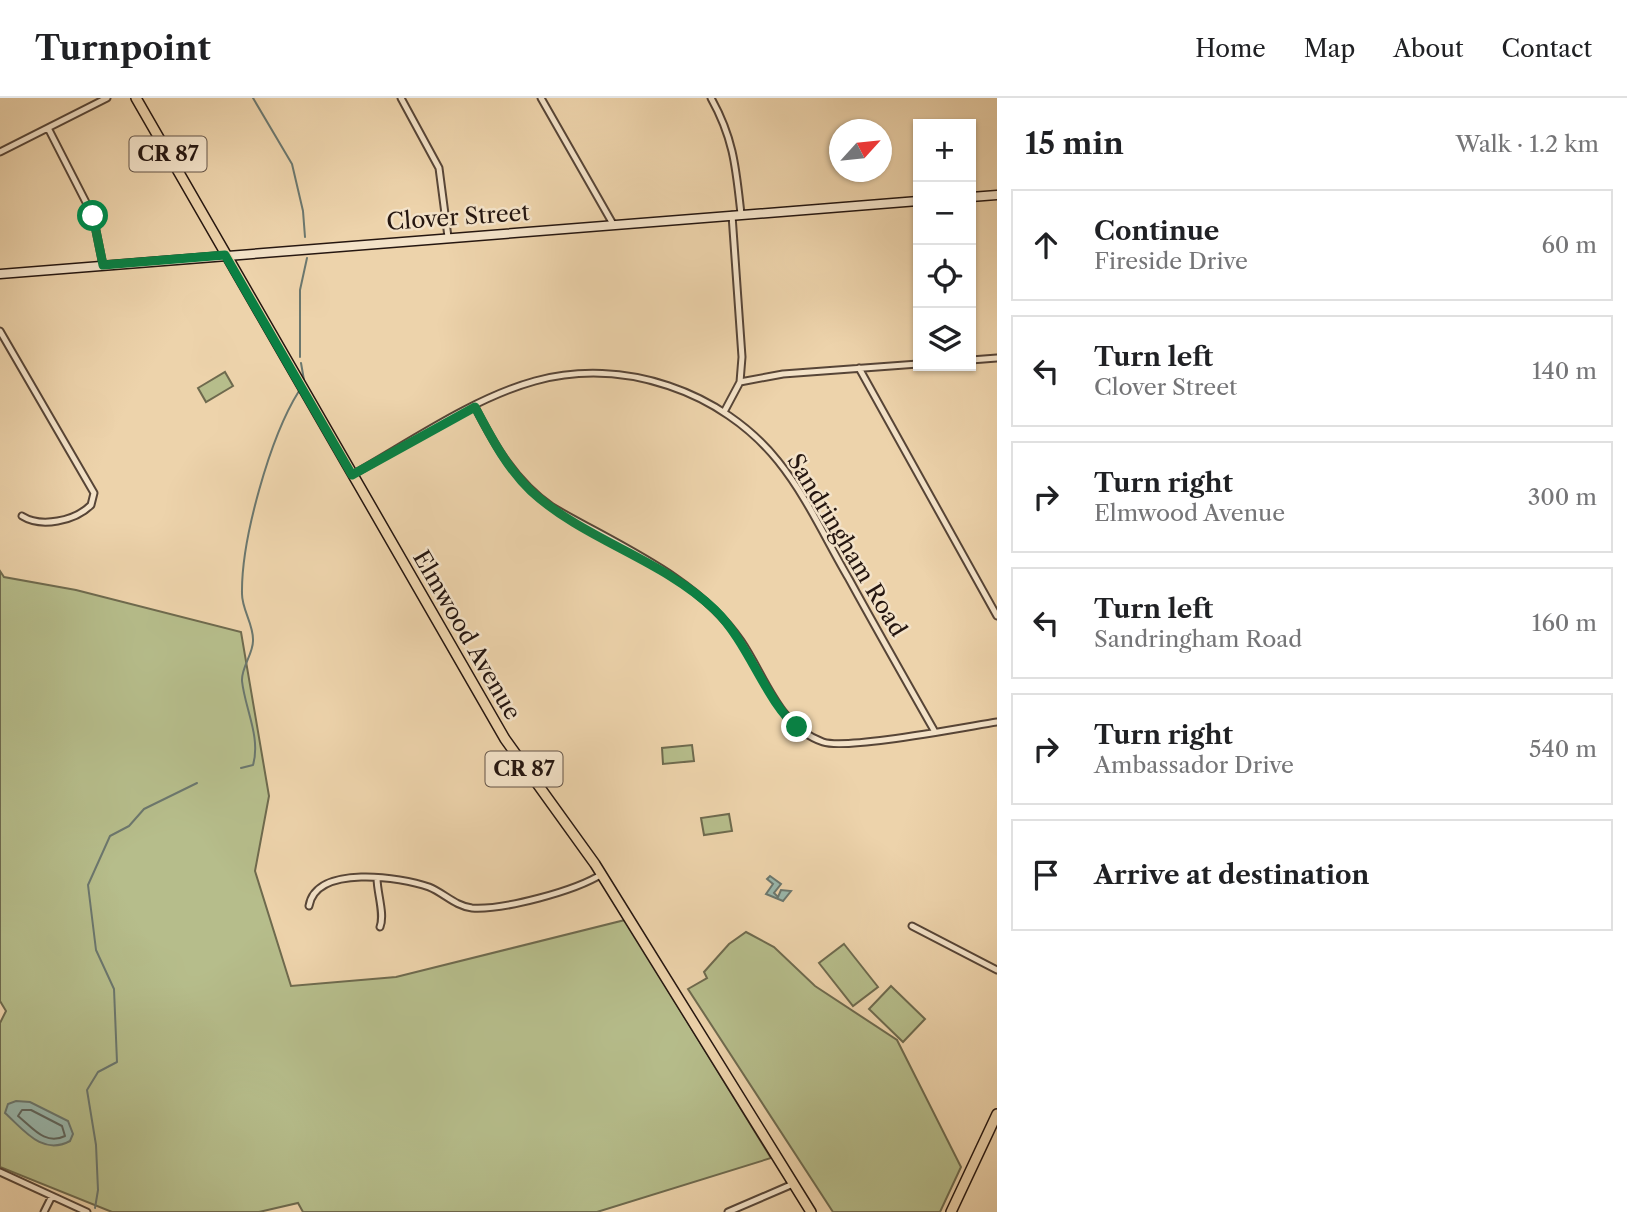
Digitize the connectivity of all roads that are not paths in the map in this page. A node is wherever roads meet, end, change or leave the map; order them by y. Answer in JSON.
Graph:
{"nodes":[{"id":1,"x":107,"y":98,"type":"edge"},
{"id":2,"x":136,"y":98,"type":"edge"},
{"id":3,"x":401,"y":98,"type":"edge"},
{"id":4,"x":541,"y":98,"type":"edge"},
{"id":5,"x":711,"y":98,"type":"edge"},
{"id":6,"x":48,"y":128,"type":"junction"},
{"id":7,"x":0,"y":152,"type":"edge"},
{"id":8,"x":997,"y":195,"type":"edge"},
{"id":9,"x":976,"y":197,"type":"edge"},
{"id":10,"x":913,"y":201,"type":"edge"},
{"id":11,"x":736,"y":215,"type":"junction"},
{"id":12,"x":613,"y":224,"type":"junction"},
{"id":13,"x":448,"y":237,"type":"junction"},
{"id":14,"x":225,"y":255,"type":"junction"},
{"id":15,"x":103,"y":265,"type":"junction"},
{"id":16,"x":0,"y":274,"type":"edge"},
{"id":17,"x":0,"y":331,"type":"edge"},
{"id":18,"x":997,"y":358,"type":"edge"},
{"id":19,"x":976,"y":360,"type":"edge"},
{"id":20,"x":913,"y":364,"type":"edge"},
{"id":21,"x":859,"y":368,"type":"junction"},
{"id":22,"x":740,"y":382,"type":"junction"},
{"id":23,"x":475,"y":407,"type":"junction"},
{"id":24,"x":724,"y":412,"type":"junction"},
{"id":25,"x":352,"y":475,"type":"junction"},
{"id":26,"x":22,"y":516,"type":"dead end"},
{"id":27,"x":997,"y":616,"type":"edge"},
{"id":28,"x":997,"y":722,"type":"edge"},
{"id":29,"x":935,"y":732,"type":"junction"},
{"id":30,"x":602,"y":874,"type":"junction"},
{"id":31,"x":377,"y":878,"type":"junction"},
{"id":32,"x":309,"y":906,"type":"dead end"},
{"id":33,"x":912,"y":926,"type":"dead end"},
{"id":34,"x":380,"y":927,"type":"dead end"},
{"id":35,"x":996,"y":970,"type":"edge"},
{"id":36,"x":997,"y":978,"type":"edge"},
{"id":37,"x":997,"y":1114,"type":"edge"},
{"id":38,"x":0,"y":1172,"type":"edge"},
{"id":39,"x":793,"y":1184,"type":"junction"},
{"id":40,"x":52,"y":1196,"type":"junction"},
{"id":41,"x":44,"y":1212,"type":"edge"},
{"id":42,"x":87,"y":1212,"type":"edge"},
{"id":43,"x":728,"y":1212,"type":"edge"},
{"id":44,"x":811,"y":1212,"type":"edge"},
{"id":45,"x":951,"y":1212,"type":"edge"}],
"edges":[{"from":1,"to":6,"type":"street"},
{"from":2,"to":14,"type":"main road","name":"Elmwood Avenue","number":"CR 87"},
{"from":3,"to":13,"type":"street"},
{"from":4,"to":12,"type":"street"},
{"from":5,"to":11,"type":"street"},
{"from":6,"to":7,"type":"street"},
{"from":6,"to":15,"type":"street"},
{"from":8,"to":9,"type":"main road"},
{"from":10,"to":11,"type":"main road","name":"Clover Street"},
{"from":11,"to":12,"type":"main road","name":"Clover Street"},
{"from":11,"to":22,"type":"street"},
{"from":12,"to":13,"type":"main road","name":"Clover Street"},
{"from":13,"to":14,"type":"main road","name":"Clover Street"},
{"from":14,"to":15,"type":"main road","name":"Clover Street"},
{"from":14,"to":25,"type":"main road","name":"Elmwood Avenue","number":"CR 87"},
{"from":15,"to":16,"type":"main road","name":"Clover Street"},
{"from":17,"to":26,"type":"street"},
{"from":18,"to":19,"type":"street"},
{"from":20,"to":21,"type":"street"},
{"from":21,"to":22,"type":"street"},
{"from":21,"to":27,"type":"street"},
{"from":22,"to":24,"type":"street"},
{"from":23,"to":24,"type":"street","name":"Sandringham Road"},
{"from":23,"to":25,"type":"street","name":"Sandringham Road"},
{"from":23,"to":29,"type":"street"},
{"from":24,"to":29,"type":"street","name":"Sandringham Road"},
{"from":25,"to":30,"type":"main road","name":"Elmwood Avenue","number":"CR 87"},
{"from":28,"to":29,"type":"street"},
{"from":30,"to":31,"type":"street"},
{"from":30,"to":39,"type":"main road","name":"Elmwood Avenue","number":"CR 87"},
{"from":31,"to":32,"type":"street"},
{"from":31,"to":34,"type":"street"},
{"from":33,"to":35,"type":"street"},
{"from":35,"to":36,"type":"street"},
{"from":37,"to":45,"type":"main road"},
{"from":38,"to":40,"type":"street"},
{"from":39,"to":43,"type":"street"},
{"from":39,"to":44,"type":"main road","name":"Elmwood Avenue","number":"CR 87"},
{"from":40,"to":41,"type":"street"},
{"from":40,"to":42,"type":"street"}]}
